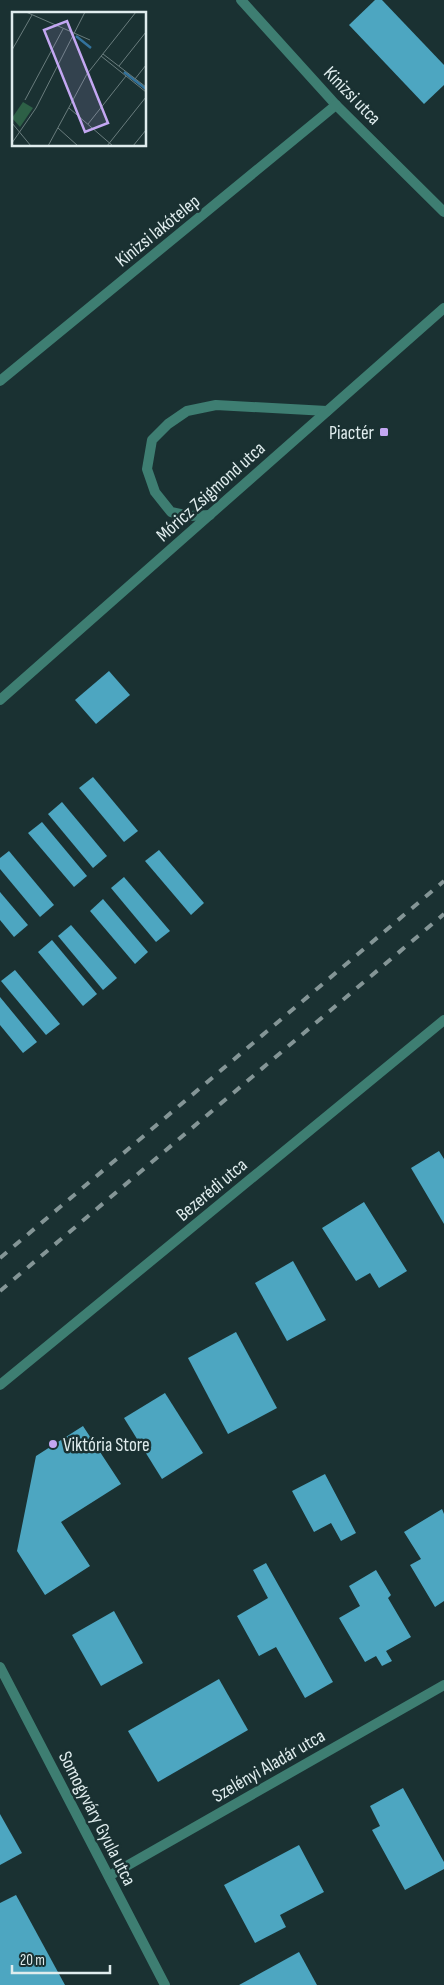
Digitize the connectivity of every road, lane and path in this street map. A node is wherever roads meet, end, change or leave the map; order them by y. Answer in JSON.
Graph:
{"nodes":[{"id":1,"x":241,"y":0,"type":"edge"},
{"id":2,"x":336,"y":105,"type":"junction"},
{"id":3,"x":444,"y":212,"type":"edge"},
{"id":4,"x":444,"y":308,"type":"edge"},
{"id":5,"x":0,"y":381,"type":"edge"},
{"id":6,"x":327,"y":412,"type":"junction"},
{"id":7,"x":210,"y":515,"type":"junction"},
{"id":8,"x":0,"y":700,"type":"edge"},
{"id":9,"x":444,"y":1020,"type":"edge"},
{"id":10,"x":0,"y":1385,"type":"edge"},
{"id":11,"x":0,"y":1667,"type":"edge"},
{"id":12,"x":444,"y":1685,"type":"edge"},
{"id":13,"x":109,"y":1876,"type":"junction"},
{"id":14,"x":166,"y":1985,"type":"edge"}],
"edges":[{"from":1,"to":2,"type":"street","name":"Kinizsi utca"},
{"from":2,"to":3,"type":"street","name":"Kinizsi utca"},
{"from":2,"to":5,"type":"street","name":"Kinizsi lakótelep"},
{"from":4,"to":6,"type":"street","name":"Móricz Zsigmond utca"},
{"from":6,"to":7,"type":"street","name":"Móricz Zsigmond utca"},
{"from":6,"to":7,"type":"street"},
{"from":7,"to":8,"type":"street","name":"Móricz Zsigmond utca"},
{"from":9,"to":10,"type":"street","name":"Bezerédi utca"},
{"from":11,"to":13,"type":"street","name":"Somogyváry Gyula utca"},
{"from":12,"to":13,"type":"street","name":"Szelényi Aladár utca"},
{"from":13,"to":14,"type":"street","name":"Somogyváry Gyula utca"}]}
